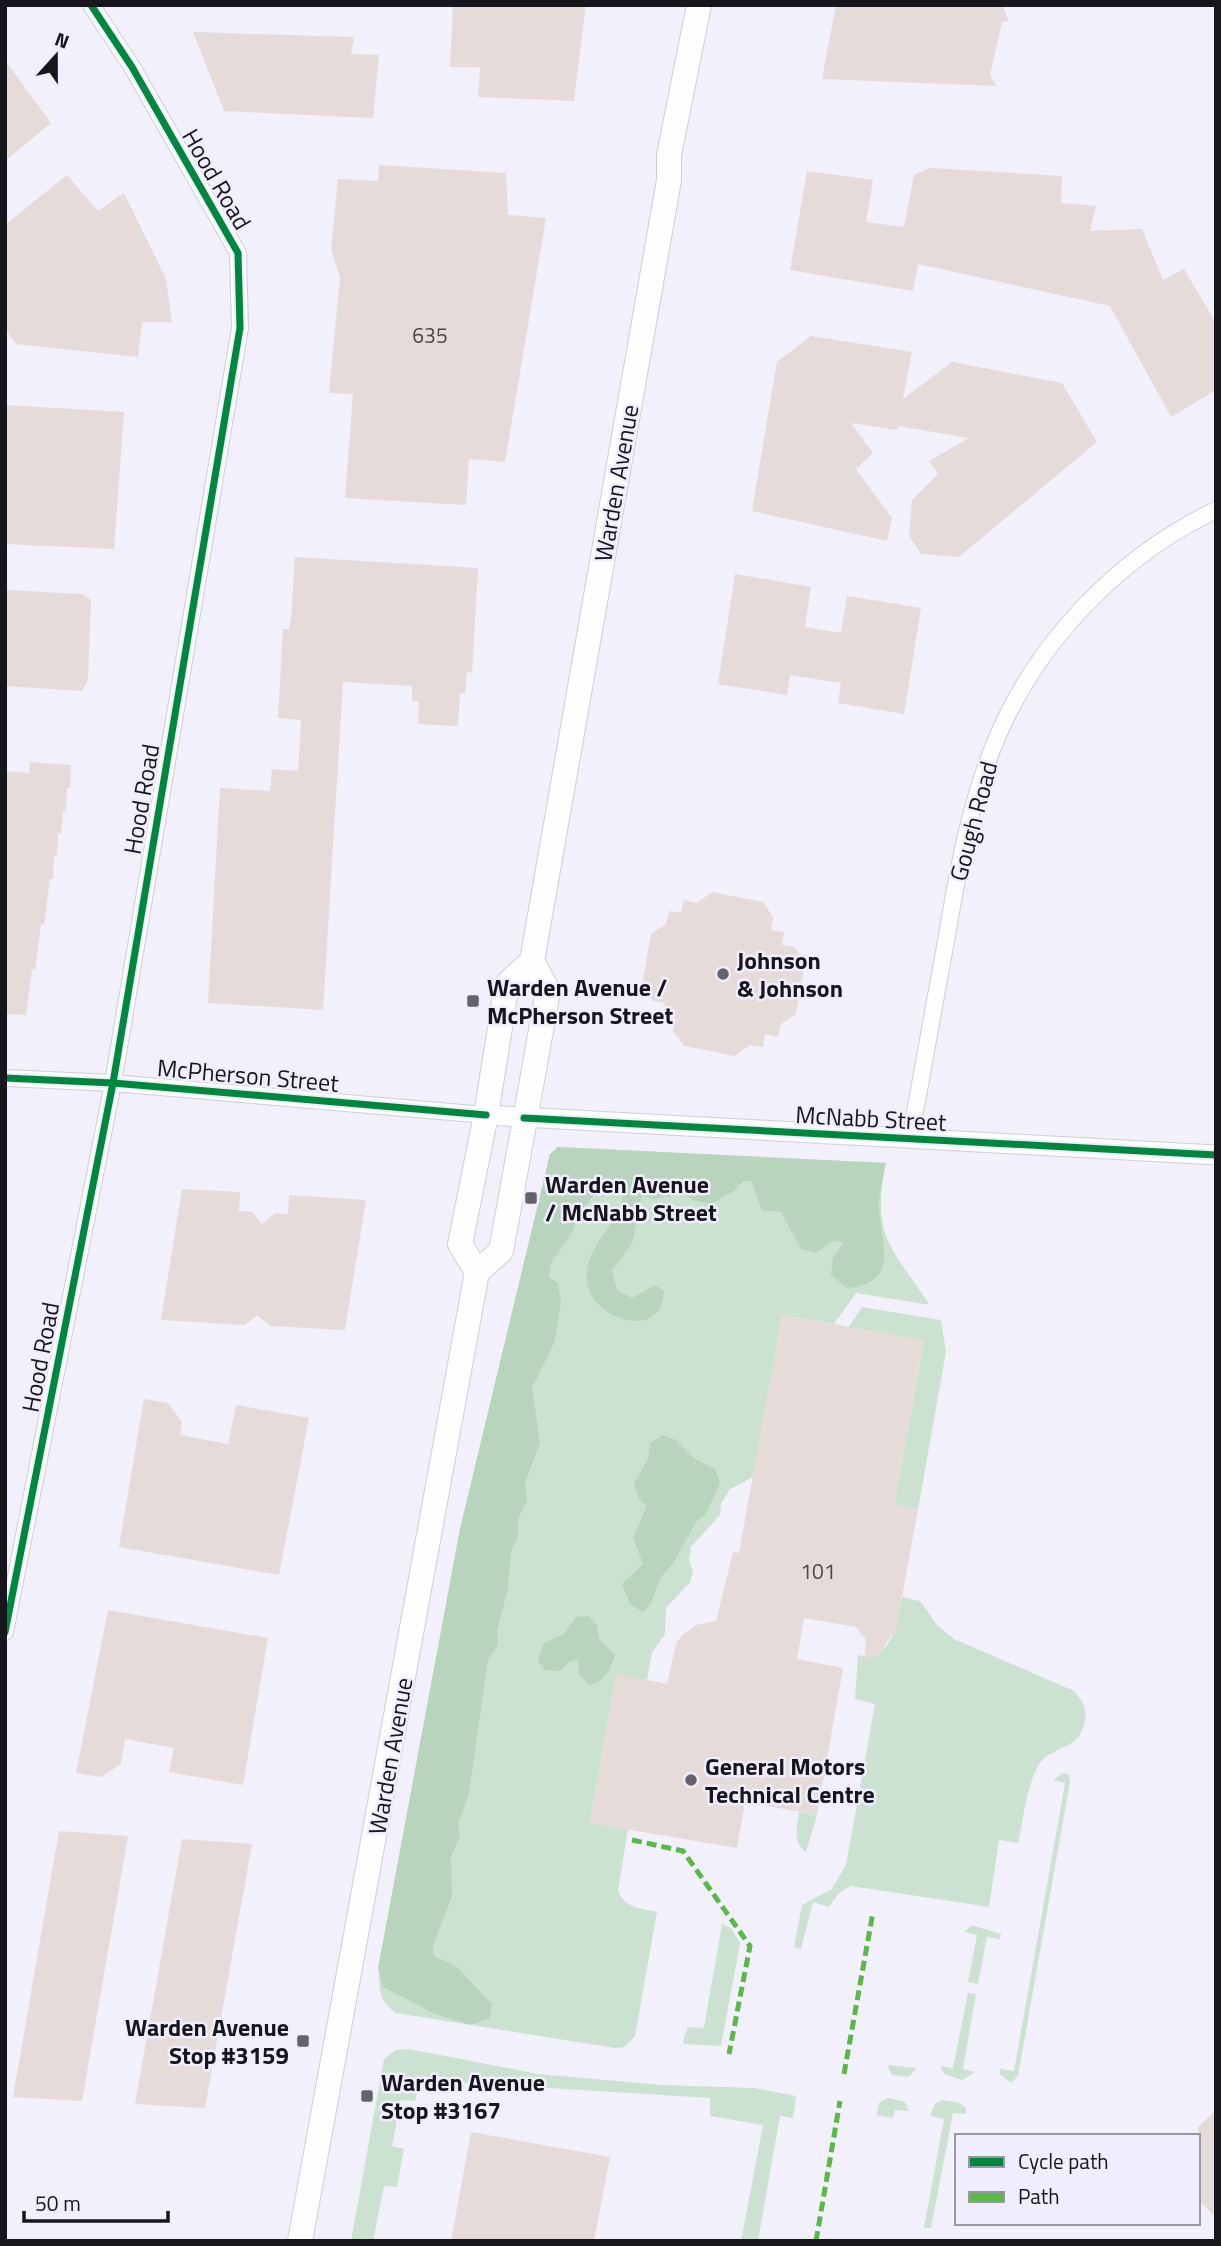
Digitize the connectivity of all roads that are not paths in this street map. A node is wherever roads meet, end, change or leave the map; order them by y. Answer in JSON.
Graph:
{"nodes":[{"id":1,"x":91,"y":5,"type":"edge"},
{"id":2,"x":699,"y":5,"type":"edge"},
{"id":3,"x":1216,"y":510,"type":"edge"},
{"id":4,"x":533,"y":961,"type":"junction"},
{"id":5,"x":5,"y":1078,"type":"edge"},
{"id":6,"x":113,"y":1083,"type":"junction"},
{"id":7,"x":486,"y":1115,"type":"junction"},
{"id":8,"x":524,"y":1118,"type":"junction"},
{"id":9,"x":910,"y":1140,"type":"junction"},
{"id":10,"x":1216,"y":1155,"type":"edge"},
{"id":11,"x":477,"y":1272,"type":"junction"},
{"id":12,"x":5,"y":1632,"type":"edge"},
{"id":13,"x":300,"y":2241,"type":"edge"}],
"edges":[{"from":1,"to":6,"type":"street","name":"Hood Road"},
{"from":2,"to":4,"type":"main road","name":"Warden Avenue"},
{"from":3,"to":9,"type":"street","name":"Gough Road"},
{"from":4,"to":7,"type":"main road"},
{"from":4,"to":8,"type":"main road"},
{"from":5,"to":6,"type":"street","name":"McPherson Street"},
{"from":6,"to":7,"type":"street","name":"McPherson Street"},
{"from":6,"to":12,"type":"street","name":"Hood Road"},
{"from":7,"to":8,"type":"street","name":"McNabb Street"},
{"from":7,"to":11,"type":"main road"},
{"from":8,"to":9,"type":"street","name":"McNabb Street"},
{"from":8,"to":11,"type":"main road"},
{"from":9,"to":10,"type":"street","name":"McNabb Street"},
{"from":11,"to":13,"type":"main road","name":"Warden Avenue"}]}
